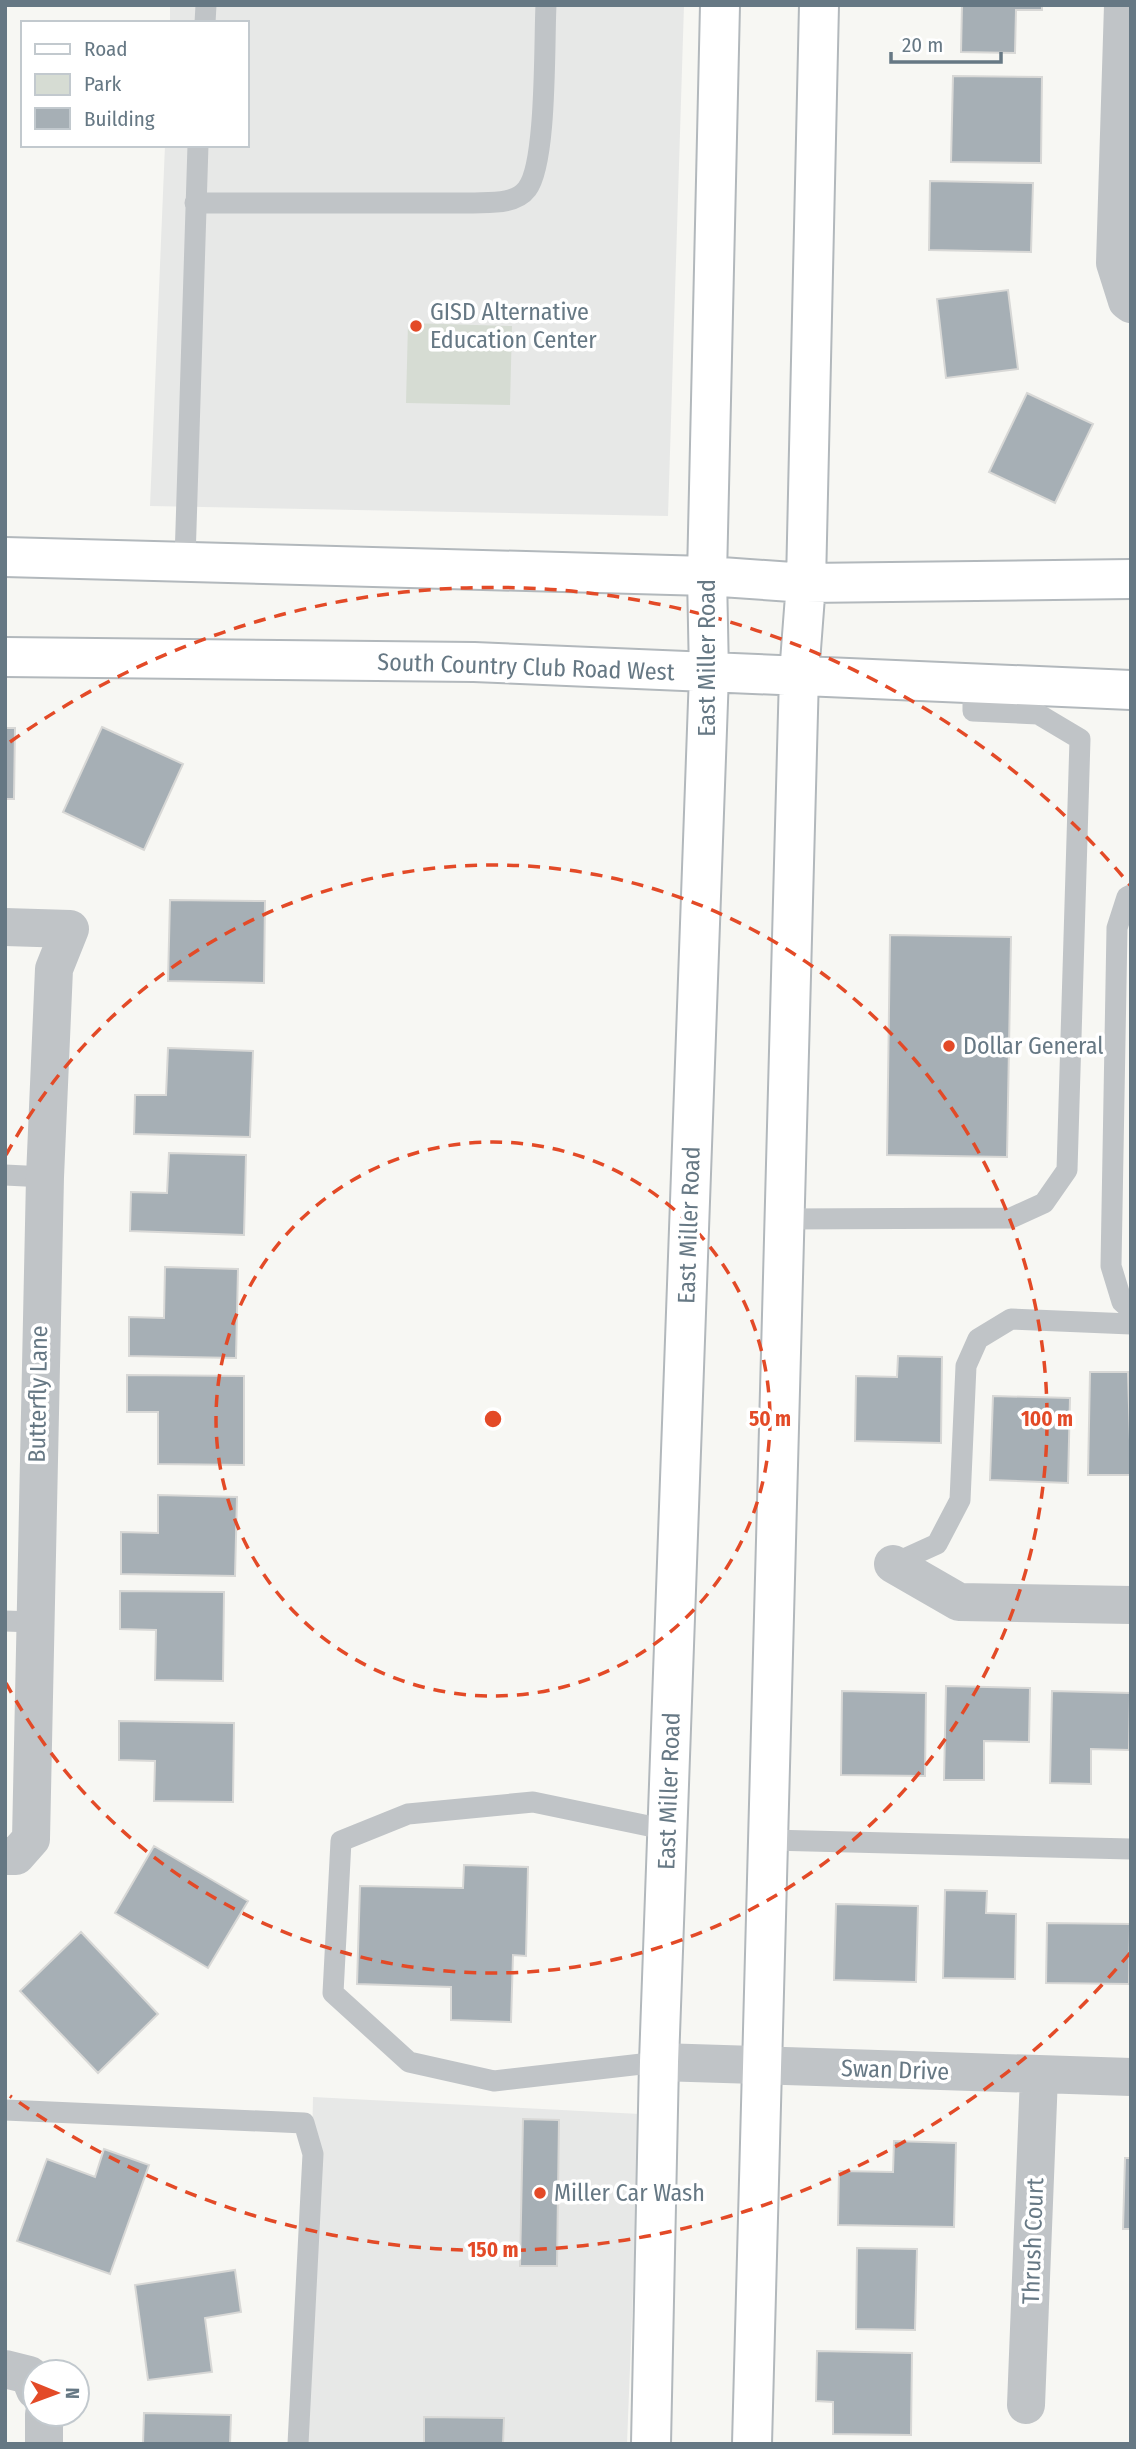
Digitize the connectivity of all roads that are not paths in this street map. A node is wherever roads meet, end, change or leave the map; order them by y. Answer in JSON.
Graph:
{"nodes":[{"id":1,"x":546,"y":5,"type":"edge"},
{"id":2,"x":720,"y":5,"type":"edge"},
{"id":3,"x":819,"y":5,"type":"edge"},
{"id":4,"x":1123,"y":5,"type":"edge"},
{"id":5,"x":198,"y":147,"type":"edge"},
{"id":6,"x":195,"y":203,"type":"junction"},
{"id":7,"x":1131,"y":303,"type":"edge"},
{"id":8,"x":5,"y":557,"type":"edge"},
{"id":9,"x":185,"y":560,"type":"junction"},
{"id":10,"x":707,"y":576,"type":"junction"},
{"id":11,"x":1131,"y":579,"type":"edge"},
{"id":12,"x":806,"y":583,"type":"junction"},
{"id":13,"x":5,"y":657,"type":"edge"},
{"id":14,"x":709,"y":674,"type":"junction"},
{"id":15,"x":799,"y":675,"type":"junction"},
{"id":16,"x":973,"y":683,"type":"junction"},
{"id":17,"x":1131,"y":690,"type":"edge"},
{"id":18,"x":1131,"y":895,"type":"edge"},
{"id":19,"x":5,"y":927,"type":"edge"},
{"id":20,"x":5,"y":1175,"type":"edge"},
{"id":21,"x":45,"y":1177,"type":"junction"},
{"id":22,"x":785,"y":1219,"type":"junction"},
{"id":23,"x":1131,"y":1310,"type":"edge"},
{"id":24,"x":1131,"y":1324,"type":"edge"},
{"id":25,"x":21,"y":1399,"type":"edge"},
{"id":26,"x":893,"y":1564,"type":"joint"},
{"id":27,"x":1131,"y":1605,"type":"edge"},
{"id":28,"x":20,"y":1621,"type":"edge"},
{"id":29,"x":668,"y":1830,"type":"junction"},
{"id":30,"x":770,"y":1840,"type":"junction"},
{"id":31,"x":1131,"y":1849,"type":"edge"},
{"id":32,"x":10,"y":1856,"type":"edge"},
{"id":33,"x":659,"y":2062,"type":"junction"},
{"id":34,"x":764,"y":2065,"type":"junction"},
{"id":35,"x":1039,"y":2076,"type":"junction"},
{"id":36,"x":1131,"y":2077,"type":"edge"},
{"id":37,"x":5,"y":2110,"type":"edge"},
{"id":38,"x":1026,"y":2405,"type":"dead end"},
{"id":39,"x":298,"y":2444,"type":"edge"},
{"id":40,"x":651,"y":2444,"type":"edge"},
{"id":41,"x":752,"y":2444,"type":"edge"}],
"edges":[{"from":1,"to":6,"type":"lane"},
{"from":2,"to":10,"type":"main road","name":"East Miller Road"},
{"from":3,"to":12,"type":"main road"},
{"from":4,"to":7,"type":"street"},
{"from":5,"to":6,"type":"lane"},
{"from":6,"to":9,"type":"lane"},
{"from":8,"to":9,"type":"main road"},
{"from":9,"to":10,"type":"main road"},
{"from":10,"to":12,"type":"main road"},
{"from":10,"to":14,"type":"main road","name":"East Miller Road"},
{"from":11,"to":12,"type":"main road"},
{"from":12,"to":15,"type":"main road"},
{"from":13,"to":14,"type":"main road","name":"South Country Club Road West"},
{"from":14,"to":15,"type":"main road","name":"South Country Club Road West"},
{"from":14,"to":29,"type":"main road","name":"East Miller Road"},
{"from":15,"to":16,"type":"main road","name":"South Country Club Road West"},
{"from":15,"to":22,"type":"main road"},
{"from":16,"to":17,"type":"main road","name":"South Country Club Road West"},
{"from":16,"to":22,"type":"lane"},
{"from":18,"to":23,"type":"lane"},
{"from":19,"to":21,"type":"street","name":"Butterfly Lane"},
{"from":20,"to":21,"type":"lane"},
{"from":21,"to":25,"type":"street","name":"Butterfly Lane"},
{"from":22,"to":30,"type":"main road"},
{"from":24,"to":26,"type":"lane"},
{"from":25,"to":28,"type":"street","name":"Butterfly Lane"},
{"from":26,"to":27,"type":"street"},
{"from":28,"to":32,"type":"street","name":"Butterfly Lane"},
{"from":29,"to":33,"type":"main road","name":"East Miller Road"},
{"from":29,"to":33,"type":"lane"},
{"from":30,"to":31,"type":"lane"},
{"from":30,"to":34,"type":"main road"},
{"from":33,"to":34,"type":"street","name":"Swan Drive"},
{"from":33,"to":40,"type":"main road","name":"East Miller Road"},
{"from":34,"to":35,"type":"street","name":"Swan Drive"},
{"from":34,"to":41,"type":"main road"},
{"from":35,"to":36,"type":"street","name":"Swan Drive"},
{"from":35,"to":38,"type":"street","name":"Thrush Court"},
{"from":37,"to":39,"type":"lane"}]}
